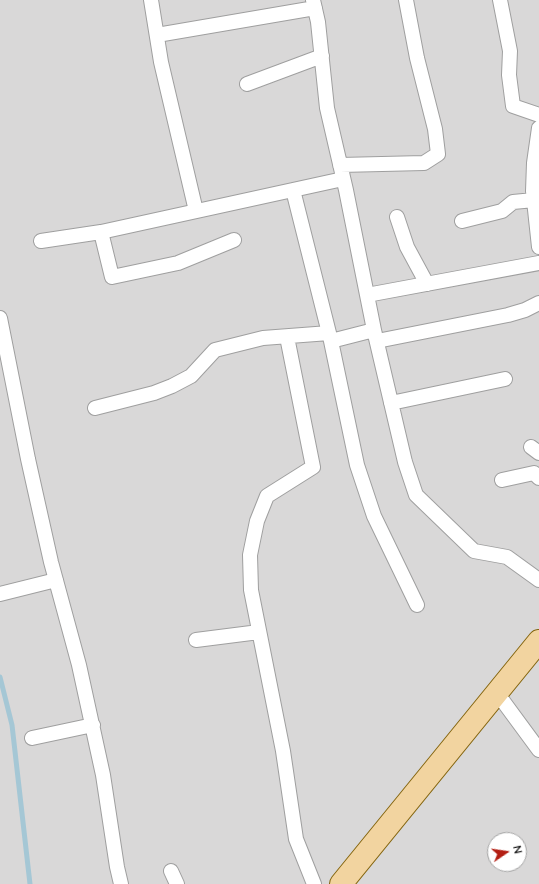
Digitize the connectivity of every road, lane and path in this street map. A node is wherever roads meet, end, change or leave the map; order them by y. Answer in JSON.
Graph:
{"nodes":[{"id":1,"x":151,"y":0,"type":"edge"},
{"id":2,"x":406,"y":0,"type":"edge"},
{"id":3,"x":500,"y":0,"type":"edge"},
{"id":4,"x":314,"y":4,"type":"edge"},
{"id":5,"x":157,"y":35,"type":"junction"},
{"id":6,"x":322,"y":56,"type":"junction"},
{"id":7,"x":247,"y":84,"type":"dead end"},
{"id":8,"x":539,"y":115,"type":"edge"},
{"id":9,"x":539,"y":128,"type":"edge"},
{"id":10,"x":340,"y":165,"type":"junction"},
{"id":11,"x":536,"y":165,"type":"edge"},
{"id":12,"x":343,"y":178,"type":"junction"},
{"id":13,"x":293,"y":190,"type":"junction"},
{"id":14,"x":534,"y":200,"type":"junction"},
{"id":15,"x":196,"y":211,"type":"junction"},
{"id":16,"x":397,"y":217,"type":"dead end"},
{"id":17,"x":462,"y":221,"type":"dead end"},
{"id":18,"x":101,"y":232,"type":"junction"},
{"id":19,"x":234,"y":240,"type":"dead end"},
{"id":20,"x":41,"y":241,"type":"dead end"},
{"id":21,"x":539,"y":247,"type":"edge"},
{"id":22,"x":539,"y":263,"type":"edge"},
{"id":23,"x":427,"y":284,"type":"junction"},
{"id":24,"x":367,"y":295,"type":"junction"},
{"id":25,"x":539,"y":303,"type":"edge"},
{"id":26,"x":0,"y":318,"type":"edge"},
{"id":27,"x":376,"y":336,"type":"junction"},
{"id":28,"x":287,"y":337,"type":"junction"},
{"id":29,"x":330,"y":337,"type":"junction"},
{"id":30,"x":505,"y":379,"type":"dead end"},
{"id":31,"x":391,"y":403,"type":"junction"},
{"id":32,"x":95,"y":408,"type":"dead end"},
{"id":33,"x":539,"y":478,"type":"edge"},
{"id":34,"x":502,"y":480,"type":"dead end"},
{"id":35,"x":56,"y":580,"type":"junction"},
{"id":36,"x":539,"y":580,"type":"edge"},
{"id":37,"x":0,"y":594,"type":"edge"},
{"id":38,"x":417,"y":605,"type":"dead end"},
{"id":39,"x":259,"y":632,"type":"junction"},
{"id":40,"x":196,"y":640,"type":"dead end"},
{"id":41,"x":539,"y":641,"type":"edge"},
{"id":42,"x":497,"y":693,"type":"junction"},
{"id":43,"x":92,"y":725,"type":"junction"},
{"id":44,"x":32,"y":738,"type":"dead end"},
{"id":45,"x":539,"y":750,"type":"edge"},
{"id":46,"x":171,"y":871,"type":"dead end"},
{"id":47,"x":121,"y":884,"type":"edge"},
{"id":48,"x":177,"y":884,"type":"edge"},
{"id":49,"x":314,"y":884,"type":"edge"},
{"id":50,"x":341,"y":884,"type":"edge"}],
"edges":[{"from":1,"to":5,"type":"street"},
{"from":2,"to":10,"type":"street"},
{"from":3,"to":8,"type":"street"},
{"from":4,"to":5,"type":"street"},
{"from":4,"to":6,"type":"street"},
{"from":5,"to":15,"type":"street"},
{"from":6,"to":7,"type":"street"},
{"from":6,"to":10,"type":"street"},
{"from":9,"to":11,"type":"street"},
{"from":10,"to":12,"type":"street"},
{"from":11,"to":14,"type":"street"},
{"from":12,"to":13,"type":"street"},
{"from":12,"to":24,"type":"street"},
{"from":13,"to":15,"type":"street"},
{"from":13,"to":29,"type":"street"},
{"from":14,"to":17,"type":"street"},
{"from":14,"to":21,"type":"street"},
{"from":15,"to":18,"type":"street"},
{"from":16,"to":23,"type":"street"},
{"from":18,"to":19,"type":"street"},
{"from":18,"to":20,"type":"street"},
{"from":22,"to":23,"type":"street"},
{"from":23,"to":24,"type":"street"},
{"from":24,"to":27,"type":"street"},
{"from":25,"to":27,"type":"street"},
{"from":26,"to":35,"type":"street"},
{"from":27,"to":29,"type":"street"},
{"from":27,"to":31,"type":"street"},
{"from":28,"to":29,"type":"street"},
{"from":28,"to":32,"type":"street"},
{"from":28,"to":39,"type":"street"},
{"from":29,"to":38,"type":"street"},
{"from":30,"to":31,"type":"street"},
{"from":31,"to":36,"type":"street"},
{"from":33,"to":34,"type":"street"},
{"from":35,"to":37,"type":"street"},
{"from":35,"to":43,"type":"street"},
{"from":39,"to":40,"type":"street"},
{"from":39,"to":49,"type":"street"},
{"from":41,"to":42,"type":"main road"},
{"from":42,"to":45,"type":"street"},
{"from":42,"to":50,"type":"main road"},
{"from":43,"to":44,"type":"street"},
{"from":43,"to":47,"type":"street"},
{"from":46,"to":48,"type":"street"}]}
